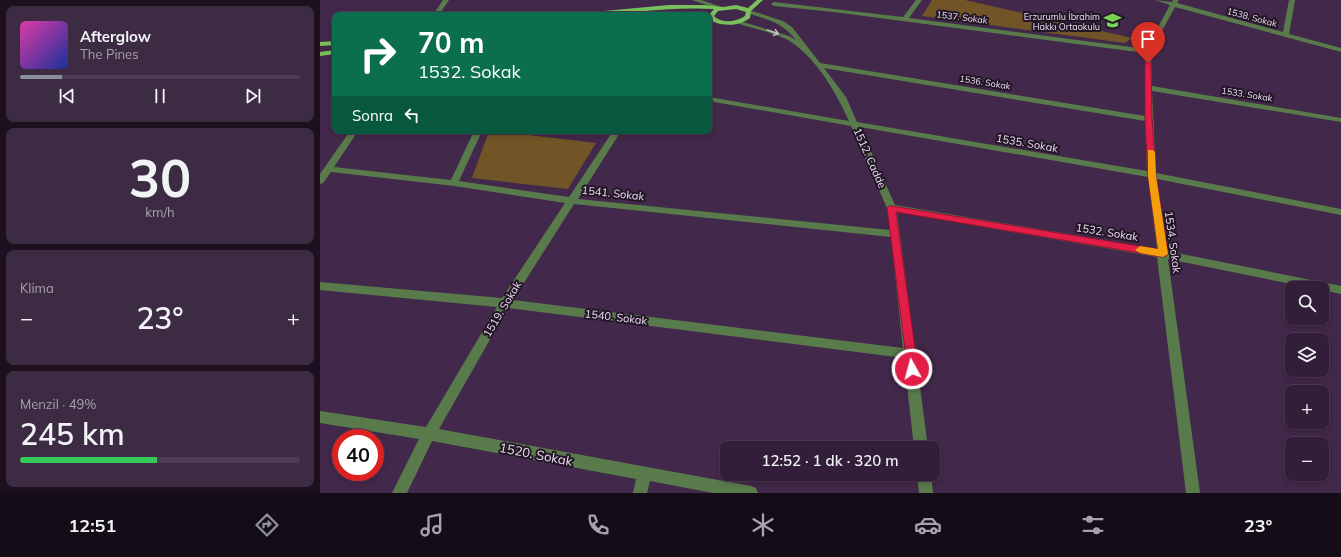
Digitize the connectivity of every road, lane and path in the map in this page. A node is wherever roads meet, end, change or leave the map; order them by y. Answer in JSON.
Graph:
{"nodes":[{"id":1,"x":446,"y":0,"type":"edge"},
{"id":2,"x":706,"y":0,"type":"edge"},
{"id":3,"x":760,"y":0,"type":"edge"},
{"id":4,"x":919,"y":0,"type":"edge"},
{"id":5,"x":1158,"y":0,"type":"edge"},
{"id":6,"x":1292,"y":0,"type":"edge"},
{"id":7,"x":697,"y":1,"type":"edge"},
{"id":8,"x":732,"y":1,"type":"edge"},
{"id":9,"x":1174,"y":2,"type":"edge"},
{"id":10,"x":671,"y":7,"type":"junction"},
{"id":11,"x":775,"y":7,"type":"edge"},
{"id":12,"x":722,"y":8,"type":"junction"},
{"id":13,"x":438,"y":12,"type":"edge"},
{"id":14,"x":615,"y":12,"type":"edge"},
{"id":15,"x":749,"y":12,"type":"junction"},
{"id":16,"x":712,"y":13,"type":"edge"},
{"id":17,"x":712,"y":19,"type":"edge"},
{"id":18,"x":905,"y":19,"type":"junction"},
{"id":19,"x":738,"y":22,"type":"junction"},
{"id":20,"x":781,"y":22,"type":"junction"},
{"id":21,"x":1286,"y":35,"type":"junction"},
{"id":22,"x":332,"y":43,"type":"edge"},
{"id":23,"x":320,"y":44,"type":"edge"},
{"id":24,"x":805,"y":49,"type":"junction"},
{"id":25,"x":1148,"y":50,"type":"junction"},
{"id":26,"x":1341,"y":50,"type":"edge"},
{"id":27,"x":332,"y":52,"type":"edge"},
{"id":28,"x":320,"y":54,"type":"edge"},
{"id":29,"x":819,"y":65,"type":"junction"},
{"id":30,"x":1149,"y":88,"type":"junction"},
{"id":31,"x":712,"y":100,"type":"edge"},
{"id":32,"x":1149,"y":119,"type":"junction"},
{"id":33,"x":1341,"y":120,"type":"edge"},
{"id":34,"x":854,"y":124,"type":"junction"},
{"id":35,"x":352,"y":134,"type":"edge"},
{"id":36,"x":477,"y":134,"type":"edge"},
{"id":37,"x":615,"y":134,"type":"edge"},
{"id":38,"x":328,"y":169,"type":"junction"},
{"id":39,"x":1152,"y":176,"type":"junction"},
{"id":40,"x":320,"y":181,"type":"edge"},
{"id":41,"x":454,"y":183,"type":"junction"},
{"id":42,"x":572,"y":200,"type":"junction"},
{"id":43,"x":892,"y":208,"type":"junction"},
{"id":44,"x":1341,"y":212,"type":"edge"},
{"id":45,"x":896,"y":234,"type":"junction"},
{"id":46,"x":1163,"y":254,"type":"junction"},
{"id":47,"x":320,"y":286,"type":"edge"},
{"id":48,"x":1341,"y":290,"type":"edge"},
{"id":49,"x":505,"y":303,"type":"junction"},
{"id":50,"x":910,"y":354,"type":"junction"},
{"id":51,"x":320,"y":417,"type":"edge"},
{"id":52,"x":429,"y":434,"type":"junction"},
{"id":53,"x":920,"y":441,"type":"edge"},
{"id":54,"x":644,"y":474,"type":"junction"},
{"id":55,"x":925,"y":481,"type":"edge"},
{"id":56,"x":399,"y":493,"type":"edge"},
{"id":57,"x":640,"y":493,"type":"edge"},
{"id":58,"x":751,"y":493,"type":"edge"},
{"id":59,"x":926,"y":493,"type":"edge"},
{"id":60,"x":1193,"y":493,"type":"edge"}],
"edges":[{"from":1,"to":13,"type":"street"},
{"from":2,"to":7,"type":"main road"},
{"from":3,"to":15,"type":"main road"},
{"from":4,"to":18,"type":"street"},
{"from":5,"to":9,"type":"street","name":"1538. Sokak"},
{"from":6,"to":21,"type":"street"},
{"from":7,"to":10,"type":"main road"},
{"from":7,"to":12,"type":"street"},
{"from":8,"to":12,"type":"main road"},
{"from":9,"to":21,"type":"street","name":"1538. Sokak"},
{"from":9,"to":25,"type":"street"},
{"from":10,"to":12,"type":"main road"},
{"from":10,"to":14,"type":"main road"},
{"from":11,"to":18,"type":"street","name":"1537. Sokak"},
{"from":11,"to":20,"type":"street"},
{"from":12,"to":15,"type":"main road"},
{"from":12,"to":16,"type":"main road"},
{"from":15,"to":19,"type":"main road"},
{"from":15,"to":20,"type":"street","name":"1512. Cadde"},
{"from":17,"to":19,"type":"main road"},
{"from":18,"to":25,"type":"street","name":"1537. Sokak"},
{"from":19,"to":24,"type":"street","name":"1512. Cadde","one_way":true},
{"from":20,"to":24,"type":"street","name":"1512. Cadde"},
{"from":21,"to":26,"type":"street","name":"1538. Sokak"},
{"from":22,"to":23,"type":"main road"},
{"from":24,"to":29,"type":"street","name":"1512. Cadde"},
{"from":25,"to":30,"type":"street","name":"1534. Sokak"},
{"from":27,"to":28,"type":"main road"},
{"from":29,"to":32,"type":"street","name":"1536. Sokak"},
{"from":29,"to":34,"type":"street","name":"1512. Cadde"},
{"from":30,"to":32,"type":"street","name":"1534. Sokak"},
{"from":30,"to":33,"type":"street","name":"1533. Sokak"},
{"from":31,"to":34,"type":"street","name":"1535. Sokak"},
{"from":32,"to":39,"type":"street","name":"1534. Sokak"},
{"from":34,"to":39,"type":"street","name":"1535. Sokak"},
{"from":34,"to":43,"type":"street","name":"1512. Cadde"},
{"from":35,"to":38,"type":"street"},
{"from":36,"to":41,"type":"street"},
{"from":37,"to":42,"type":"street","name":"1519. Sokak"},
{"from":38,"to":40,"type":"street"},
{"from":38,"to":41,"type":"street","name":"1541. Sokak"},
{"from":39,"to":44,"type":"street","name":"1535. Sokak"},
{"from":39,"to":46,"type":"street","name":"1534. Sokak"},
{"from":41,"to":42,"type":"street","name":"1541. Sokak"},
{"from":42,"to":45,"type":"street","name":"1541. Sokak"},
{"from":42,"to":49,"type":"street","name":"1519. Sokak"},
{"from":43,"to":45,"type":"street","name":"1512. Cadde"},
{"from":43,"to":46,"type":"street","name":"1532. Sokak"},
{"from":45,"to":50,"type":"street","name":"1512. Cadde"},
{"from":46,"to":48,"type":"street","name":"1532. Sokak"},
{"from":46,"to":60,"type":"street","name":"1534. Sokak"},
{"from":47,"to":49,"type":"street","name":"1540. Sokak"},
{"from":49,"to":50,"type":"street","name":"1540. Sokak"},
{"from":49,"to":52,"type":"street","name":"1519. Sokak"},
{"from":50,"to":53,"type":"street","name":"1512. Cadde"},
{"from":51,"to":52,"type":"street","name":"1520. Sokak"},
{"from":52,"to":54,"type":"street","name":"1520. Sokak"},
{"from":52,"to":56,"type":"street","name":"1519. Sokak"},
{"from":54,"to":57,"type":"street"},
{"from":54,"to":58,"type":"street","name":"1520. Sokak"},
{"from":55,"to":59,"type":"street"}]}
